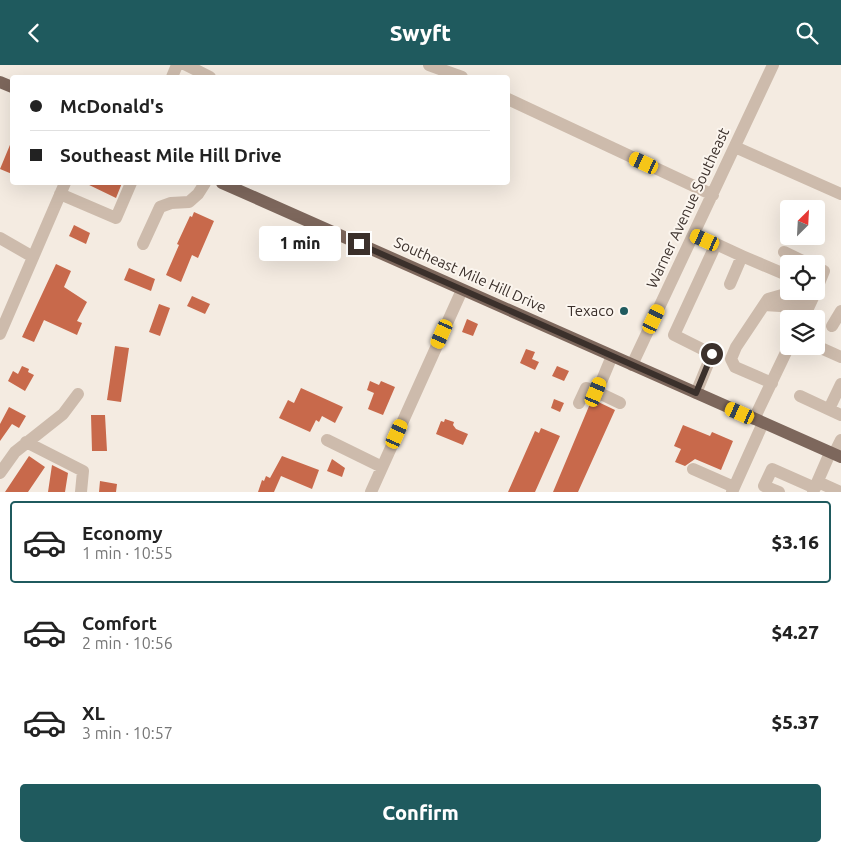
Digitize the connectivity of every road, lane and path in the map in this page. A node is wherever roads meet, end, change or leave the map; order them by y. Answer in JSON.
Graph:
{"nodes":[{"id":1,"x":186,"y":65,"type":"edge"},
{"id":2,"x":429,"y":65,"type":"edge"},
{"id":3,"x":773,"y":65,"type":"edge"},
{"id":4,"x":206,"y":75,"type":"edge"},
{"id":5,"x":456,"y":75,"type":"edge"},
{"id":6,"x":510,"y":100,"type":"edge"},
{"id":7,"x":735,"y":147,"type":"junction"},
{"id":8,"x":130,"y":185,"type":"edge"},
{"id":9,"x":204,"y":185,"type":"edge"},
{"id":10,"x":226,"y":185,"type":"edge"},
{"id":11,"x":62,"y":188,"type":"edge"},
{"id":12,"x":841,"y":193,"type":"edge"},
{"id":13,"x":713,"y":195,"type":"junction"},
{"id":14,"x":694,"y":235,"type":"junction"},
{"id":15,"x":0,"y":238,"type":"edge"},
{"id":16,"x":143,"y":244,"type":"dead end"},
{"id":17,"x":716,"y":244,"type":"junction"},
{"id":18,"x":784,"y":252,"type":"dead end"},
{"id":19,"x":790,"y":255,"type":"edge"},
{"id":20,"x":742,"y":256,"type":"junction"},
{"id":21,"x":33,"y":257,"type":"junction"},
{"id":22,"x":780,"y":272,"type":"edge"},
{"id":23,"x":730,"y":283,"type":"dead end"},
{"id":24,"x":462,"y":290,"type":"junction"},
{"id":25,"x":803,"y":310,"type":"edge"},
{"id":26,"x":841,"y":311,"type":"edge"},
{"id":27,"x":832,"y":326,"type":"dead end"},
{"id":28,"x":0,"y":334,"type":"edge"},
{"id":29,"x":825,"y":350,"type":"edge"},
{"id":30,"x":786,"y":355,"type":"edge"},
{"id":31,"x":612,"y":356,"type":"junction"},
{"id":32,"x":841,"y":357,"type":"edge"},
{"id":33,"x":632,"y":365,"type":"junction"},
{"id":34,"x":772,"y":383,"type":"junction"},
{"id":35,"x":841,"y":384,"type":"edge"},
{"id":36,"x":596,"y":392,"type":"junction"},
{"id":37,"x":696,"y":393,"type":"junction"},
{"id":38,"x":78,"y":394,"type":"dead end"},
{"id":39,"x":800,"y":396,"type":"dead end"},
{"id":40,"x":579,"y":403,"type":"dead end"},
{"id":41,"x":620,"y":403,"type":"dead end"},
{"id":42,"x":835,"y":412,"type":"edge"},
{"id":43,"x":759,"y":421,"type":"junction"},
{"id":44,"x":327,"y":440,"type":"dead end"},
{"id":45,"x":841,"y":440,"type":"edge"},
{"id":46,"x":26,"y":442,"type":"junction"},
{"id":47,"x":835,"y":455,"type":"edge"},
{"id":48,"x":382,"y":467,"type":"junction"},
{"id":49,"x":693,"y":469,"type":"dead end"},
{"id":50,"x":0,"y":473,"type":"edge"},
{"id":51,"x":815,"y":487,"type":"edge"},
{"id":52,"x":763,"y":489,"type":"edge"},
{"id":53,"x":734,"y":490,"type":"edge"},
{"id":54,"x":81,"y":492,"type":"edge"},
{"id":55,"x":371,"y":492,"type":"edge"},
{"id":56,"x":779,"y":492,"type":"edge"},
{"id":57,"x":840,"y":492,"type":"edge"}],
"edges":[{"from":1,"to":4,"type":"street"},
{"from":2,"to":5,"type":"street"},
{"from":3,"to":7,"type":"street","name":"Warner Avenue Southeast"},
{"from":6,"to":13,"type":"street"},
{"from":7,"to":12,"type":"street"},
{"from":7,"to":13,"type":"street","name":"Warner Avenue Southeast"},
{"from":8,"to":11,"type":"street"},
{"from":9,"to":16,"type":"street"},
{"from":10,"to":24,"type":"main road","name":"Southeast Mile Hill Drive"},
{"from":11,"to":21,"type":"street"},
{"from":13,"to":14,"type":"street","name":"Warner Avenue Southeast"},
{"from":14,"to":17,"type":"street"},
{"from":14,"to":33,"type":"street","name":"Warner Avenue Southeast"},
{"from":15,"to":21,"type":"street"},
{"from":17,"to":20,"type":"street"},
{"from":17,"to":37,"type":"street"},
{"from":18,"to":19,"type":"street"},
{"from":20,"to":22,"type":"street"},
{"from":20,"to":23,"type":"street"},
{"from":21,"to":28,"type":"street"},
{"from":24,"to":31,"type":"main road","name":"Southeast Mile Hill Drive"},
{"from":24,"to":48,"type":"street"},
{"from":25,"to":34,"type":"street"},
{"from":26,"to":27,"type":"street"},
{"from":29,"to":32,"type":"street"},
{"from":30,"to":34,"type":"street"},
{"from":31,"to":33,"type":"main road","name":"Southeast Mile Hill Drive"},
{"from":31,"to":36,"type":"street"},
{"from":33,"to":37,"type":"main road","name":"Southeast Mile Hill Drive"},
{"from":34,"to":43,"type":"street"},
{"from":35,"to":42,"type":"street"},
{"from":36,"to":40,"type":"street"},
{"from":36,"to":41,"type":"street"},
{"from":37,"to":43,"type":"main road","name":"Southeast Mile Hill Drive"},
{"from":38,"to":46,"type":"street"},
{"from":39,"to":42,"type":"street"},
{"from":43,"to":47,"type":"main road","name":"Southeast Mile Hill Drive"},
{"from":43,"to":53,"type":"street"},
{"from":44,"to":48,"type":"street"},
{"from":45,"to":47,"type":"street"},
{"from":46,"to":50,"type":"street"},
{"from":46,"to":54,"type":"street"},
{"from":47,"to":51,"type":"street"},
{"from":48,"to":55,"type":"street"},
{"from":49,"to":53,"type":"street"},
{"from":51,"to":52,"type":"street"},
{"from":51,"to":57,"type":"street"},
{"from":52,"to":56,"type":"street"}]}
